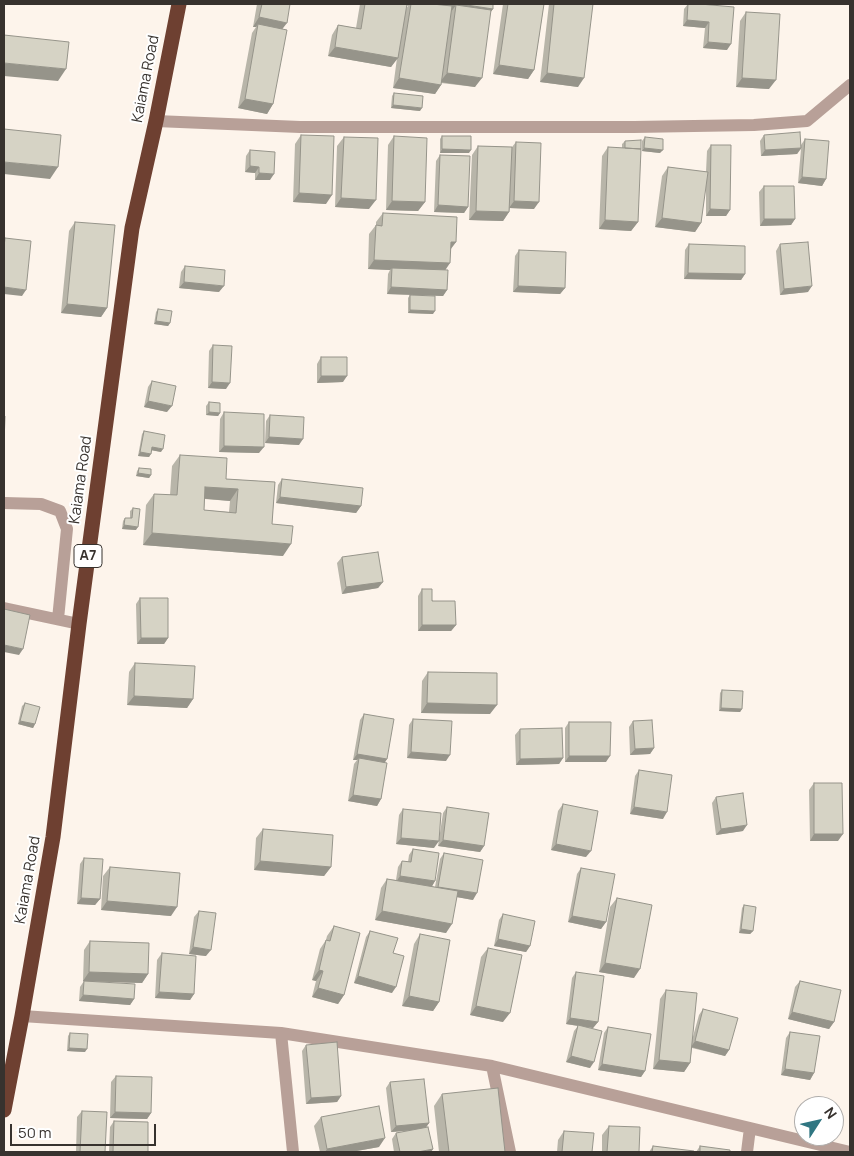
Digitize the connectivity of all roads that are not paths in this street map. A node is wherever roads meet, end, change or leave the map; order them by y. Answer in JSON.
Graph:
{"nodes":[{"id":1,"x":179,"y":4,"type":"edge"},
{"id":2,"x":850,"y":85,"type":"edge"},
{"id":3,"x":156,"y":122,"type":"junction"},
{"id":4,"x":4,"y":503,"type":"edge"},
{"id":5,"x":4,"y":608,"type":"edge"},
{"id":6,"x":58,"y":619,"type":"junction"},
{"id":7,"x":79,"y":624,"type":"junction"},
{"id":8,"x":22,"y":1016,"type":"junction"},
{"id":9,"x":281,"y":1033,"type":"junction"},
{"id":10,"x":492,"y":1066,"type":"junction"},
{"id":11,"x":4,"y":1110,"type":"edge"},
{"id":12,"x":750,"y":1128,"type":"junction"},
{"id":13,"x":293,"y":1152,"type":"edge"},
{"id":14,"x":510,"y":1152,"type":"edge"},
{"id":15,"x":747,"y":1152,"type":"edge"},
{"id":16,"x":850,"y":1152,"type":"edge"}],
"edges":[{"from":1,"to":3,"type":"highway","name":"Kaiama Road","number":"A7"},
{"from":2,"to":3,"type":"street"},
{"from":3,"to":7,"type":"highway","name":"Kaiama Road","number":"A7"},
{"from":4,"to":6,"type":"street"},
{"from":5,"to":6,"type":"street"},
{"from":6,"to":7,"type":"street"},
{"from":7,"to":8,"type":"highway","name":"Kaiama Road","number":"A7"},
{"from":8,"to":9,"type":"street"},
{"from":8,"to":11,"type":"highway","name":"Kaiama Road","number":"A7"},
{"from":9,"to":10,"type":"street"},
{"from":9,"to":13,"type":"street"},
{"from":10,"to":12,"type":"street"},
{"from":10,"to":14,"type":"street"},
{"from":12,"to":15,"type":"street"},
{"from":12,"to":16,"type":"street"}]}
